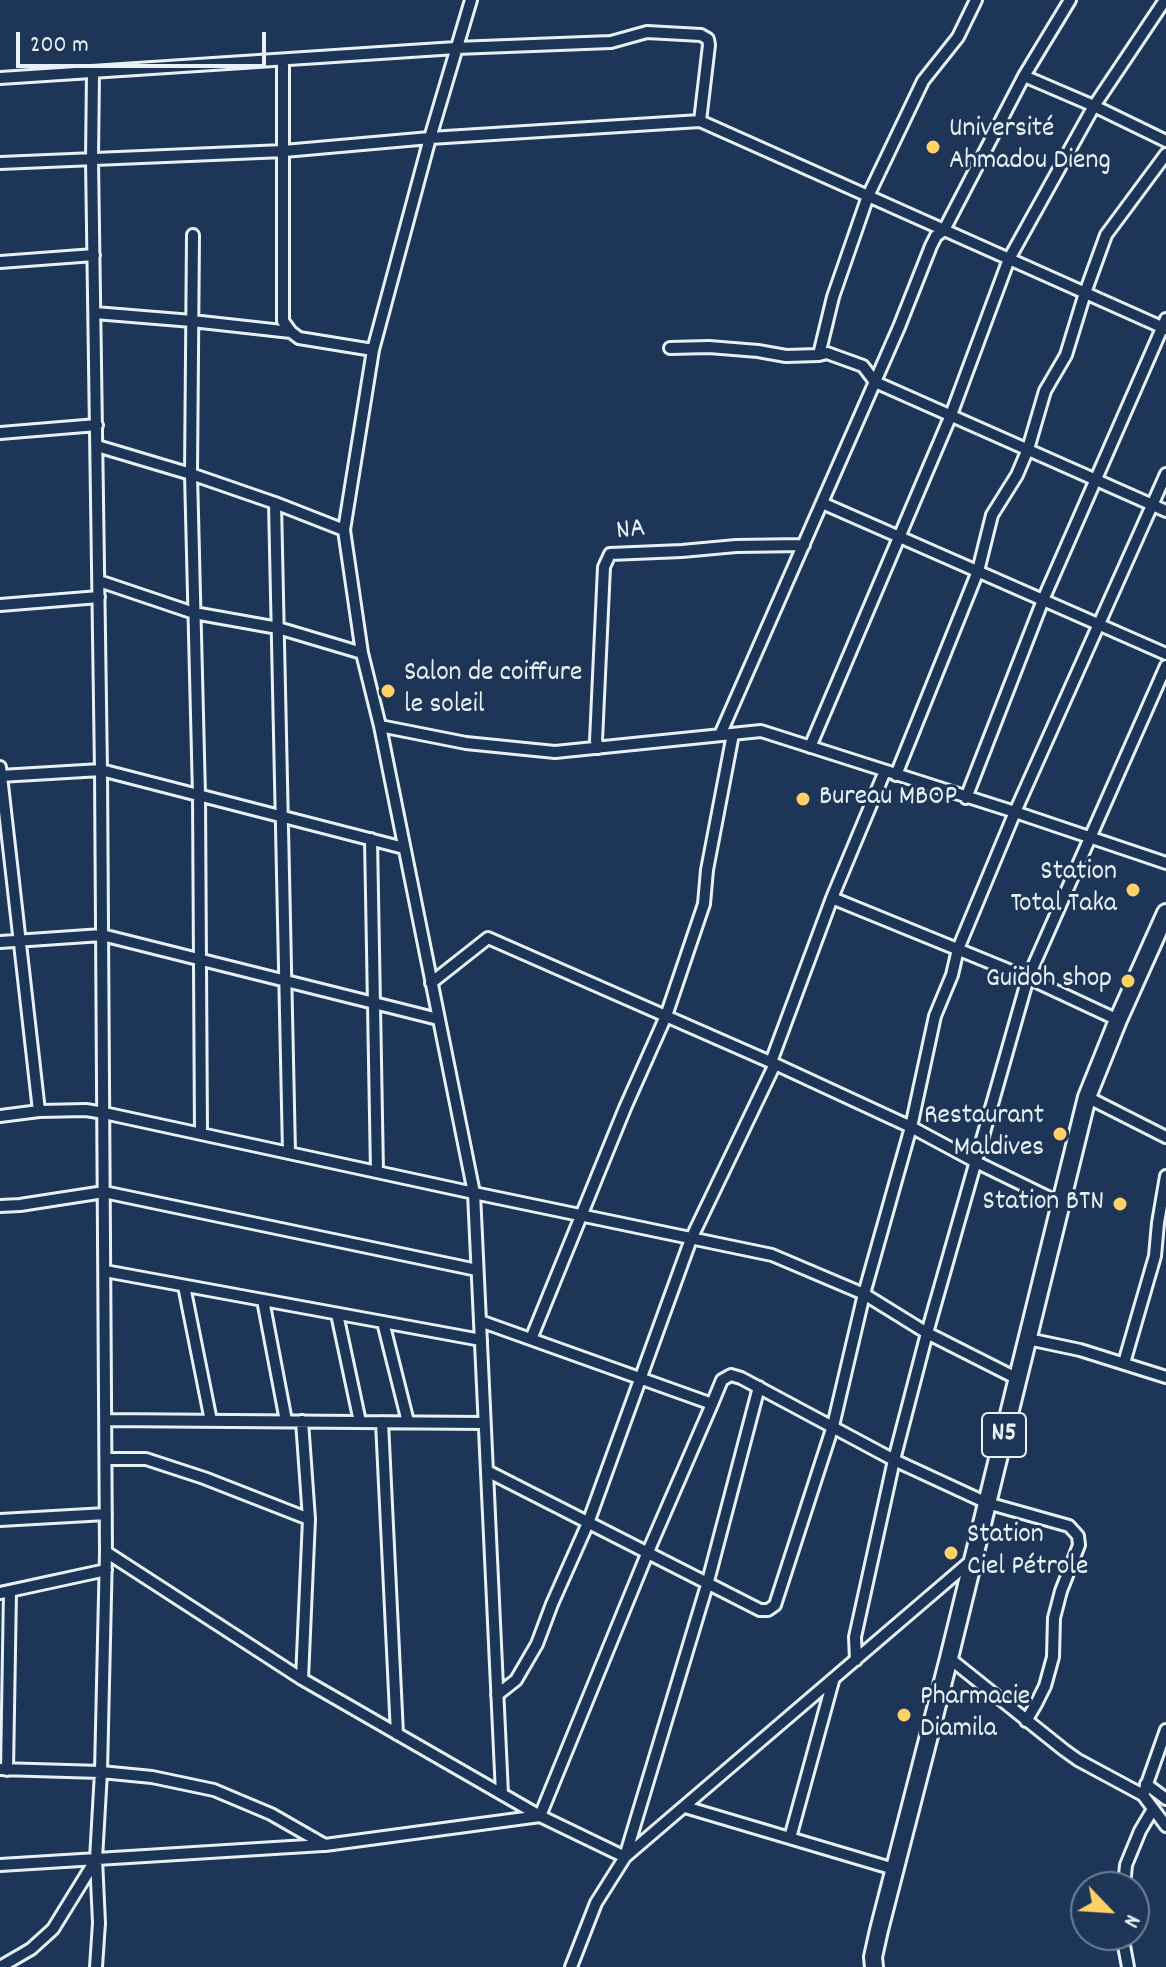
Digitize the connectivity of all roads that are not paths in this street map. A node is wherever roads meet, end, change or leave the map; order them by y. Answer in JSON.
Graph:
{"nodes":[{"id":1,"x":471,"y":0,"type":"edge"},
{"id":2,"x":976,"y":0,"type":"edge"},
{"id":3,"x":1070,"y":0,"type":"edge"},
{"id":4,"x":1165,"y":0,"type":"edge"},
{"id":5,"x":456,"y":48,"type":"junction"},
{"id":6,"x":283,"y":60,"type":"junction"},
{"id":7,"x":93,"y":72,"type":"junction"},
{"id":8,"x":1024,"y":76,"type":"junction"},
{"id":9,"x":0,"y":78,"type":"edge"},
{"id":10,"x":1094,"y":106,"type":"junction"},
{"id":11,"x":700,"y":121,"type":"junction"},
{"id":12,"x":430,"y":138,"type":"junction"},
{"id":13,"x":1166,"y":141,"type":"edge"},
{"id":14,"x":284,"y":151,"type":"junction"},
{"id":15,"x":1166,"y":154,"type":"edge"},
{"id":16,"x":92,"y":160,"type":"junction"},
{"id":17,"x":0,"y":163,"type":"edge"},
{"id":18,"x":868,"y":196,"type":"junction"},
{"id":19,"x":944,"y":230,"type":"junction"},
{"id":20,"x":193,"y":235,"type":"dead end"},
{"id":21,"x":94,"y":255,"type":"junction"},
{"id":22,"x":1009,"y":259,"type":"junction"},
{"id":23,"x":0,"y":262,"type":"edge"},
{"id":24,"x":1085,"y":293,"type":"junction"},
{"id":25,"x":95,"y":313,"type":"junction"},
{"id":26,"x":192,"y":321,"type":"junction"},
{"id":27,"x":1165,"y":325,"type":"edge"},
{"id":28,"x":291,"y":332,"type":"junction"},
{"id":29,"x":670,"y":348,"type":"dead end"},
{"id":30,"x":373,"y":350,"type":"junction"},
{"id":31,"x":819,"y":355,"type":"junction"},
{"id":32,"x":875,"y":382,"type":"junction"},
{"id":33,"x":951,"y":415,"type":"junction"},
{"id":34,"x":97,"y":425,"type":"junction"},
{"id":35,"x":0,"y":433,"type":"edge"},
{"id":36,"x":97,"y":446,"type":"junction"},
{"id":37,"x":1028,"y":449,"type":"junction"},
{"id":38,"x":191,"y":474,"type":"junction"},
{"id":39,"x":1166,"y":474,"type":"edge"},
{"id":40,"x":1095,"y":479,"type":"junction"},
{"id":41,"x":275,"y":503,"type":"junction"},
{"id":42,"x":822,"y":503,"type":"junction"},
{"id":43,"x":1152,"y":504,"type":"junction"},
{"id":44,"x":1166,"y":511,"type":"edge"},
{"id":45,"x":344,"y":530,"type":"junction"},
{"id":46,"x":901,"y":537,"type":"junction"},
{"id":47,"x":804,"y":545,"type":"junction"},
{"id":48,"x":978,"y":571,"type":"junction"},
{"id":49,"x":99,"y":581,"type":"junction"},
{"id":50,"x":99,"y":597,"type":"junction"},
{"id":51,"x":1043,"y":600,"type":"junction"},
{"id":52,"x":0,"y":605,"type":"edge"},
{"id":53,"x":194,"y":613,"type":"junction"},
{"id":54,"x":1098,"y":624,"type":"junction"},
{"id":55,"x":278,"y":628,"type":"junction"},
{"id":56,"x":362,"y":653,"type":"junction"},
{"id":57,"x":1166,"y":654,"type":"edge"},
{"id":58,"x":1166,"y":666,"type":"edge"},
{"id":59,"x":380,"y":726,"type":"junction"},
{"id":60,"x":733,"y":734,"type":"junction"},
{"id":61,"x":720,"y":735,"type":"junction"},
{"id":62,"x":810,"y":747,"type":"junction"},
{"id":63,"x":599,"y":748,"type":"junction"},
{"id":64,"x":0,"y":767,"type":"edge"},
{"id":65,"x":101,"y":770,"type":"junction"},
{"id":66,"x":885,"y":771,"type":"junction"},
{"id":67,"x":896,"y":775,"type":"junction"},
{"id":68,"x":0,"y":776,"type":"edge"},
{"id":69,"x":199,"y":795,"type":"junction"},
{"id":70,"x":966,"y":798,"type":"junction"},
{"id":71,"x":1015,"y":812,"type":"junction"},
{"id":72,"x":282,"y":816,"type":"junction"},
{"id":73,"x":1090,"y":837,"type":"junction"},
{"id":74,"x":371,"y":839,"type":"junction"},
{"id":75,"x":404,"y":848,"type":"junction"},
{"id":76,"x":1166,"y":863,"type":"edge"},
{"id":77,"x":832,"y":898,"type":"junction"},
{"id":78,"x":1166,"y":913,"type":"edge"},
{"id":79,"x":102,"y":935,"type":"junction"},
{"id":80,"x":20,"y":941,"type":"junction"},
{"id":81,"x":0,"y":942,"type":"edge"},
{"id":82,"x":958,"y":949,"type":"junction"},
{"id":83,"x":200,"y":960,"type":"junction"},
{"id":84,"x":1028,"y":978,"type":"junction"},
{"id":85,"x":285,"y":981,"type":"junction"},
{"id":86,"x":431,"y":983,"type":"junction"},
{"id":87,"x":374,"y":1003,"type":"junction"},
{"id":88,"x":666,"y":1016,"type":"junction"},
{"id":89,"x":438,"y":1019,"type":"junction"},
{"id":90,"x":1118,"y":1020,"type":"junction"},
{"id":91,"x":773,"y":1063,"type":"junction"},
{"id":92,"x":1087,"y":1097,"type":"junction"},
{"id":93,"x":39,"y":1111,"type":"junction"},
{"id":94,"x":104,"y":1113,"type":"junction"},
{"id":95,"x":0,"y":1116,"type":"edge"},
{"id":96,"x":911,"y":1127,"type":"junction"},
{"id":97,"x":201,"y":1134,"type":"junction"},
{"id":98,"x":1166,"y":1137,"type":"edge"},
{"id":99,"x":289,"y":1152,"type":"junction"},
{"id":100,"x":976,"y":1162,"type":"junction"},
{"id":101,"x":377,"y":1172,"type":"junction"},
{"id":102,"x":1166,"y":1176,"type":"edge"},
{"id":103,"x":104,"y":1192,"type":"junction"},
{"id":104,"x":474,"y":1193,"type":"junction"},
{"id":105,"x":1060,"y":1203,"type":"junction"},
{"id":106,"x":0,"y":1206,"type":"edge"},
{"id":107,"x":582,"y":1216,"type":"junction"},
{"id":108,"x":691,"y":1239,"type":"junction"},
{"id":109,"x":477,"y":1270,"type":"junction"},
{"id":110,"x":105,"y":1271,"type":"junction"},
{"id":111,"x":184,"y":1286,"type":"junction"},
{"id":112,"x":864,"y":1294,"type":"junction"},
{"id":113,"x":263,"y":1300,"type":"junction"},
{"id":114,"x":337,"y":1314,"type":"junction"},
{"id":115,"x":480,"y":1321,"type":"junction"},
{"id":116,"x":383,"y":1322,"type":"junction"},
{"id":117,"x":927,"y":1333,"type":"junction"},
{"id":118,"x":531,"y":1339,"type":"junction"},
{"id":119,"x":1028,"y":1339,"type":"junction"},
{"id":120,"x":481,"y":1340,"type":"junction"},
{"id":121,"x":1124,"y":1363,"type":"junction"},
{"id":122,"x":1166,"y":1377,"type":"edge"},
{"id":123,"x":642,"y":1379,"type":"junction"},
{"id":124,"x":1018,"y":1379,"type":"junction"},
{"id":125,"x":759,"y":1387,"type":"junction"},
{"id":126,"x":712,"y":1404,"type":"junction"},
{"id":127,"x":106,"y":1420,"type":"junction"},
{"id":128,"x":211,"y":1421,"type":"junction"},
{"id":129,"x":286,"y":1421,"type":"junction"},
{"id":130,"x":302,"y":1421,"type":"junction"},
{"id":131,"x":360,"y":1422,"type":"junction"},
{"id":132,"x":382,"y":1422,"type":"junction"},
{"id":133,"x":408,"y":1422,"type":"junction"},
{"id":134,"x":484,"y":1423,"type":"junction"},
{"id":135,"x":833,"y":1426,"type":"junction"},
{"id":136,"x":106,"y":1459,"type":"junction"},
{"id":137,"x":894,"y":1460,"type":"junction"},
{"id":138,"x":487,"y":1471,"type":"junction"},
{"id":139,"x":987,"y":1503,"type":"junction"},
{"id":140,"x":106,"y":1514,"type":"junction"},
{"id":141,"x":309,"y":1519,"type":"junction"},
{"id":142,"x":0,"y":1520,"type":"edge"},
{"id":143,"x":588,"y":1523,"type":"junction"},
{"id":144,"x":106,"y":1552,"type":"junction"},
{"id":145,"x":647,"y":1554,"type":"junction"},
{"id":146,"x":973,"y":1558,"type":"junction"},
{"id":147,"x":106,"y":1570,"type":"junction"},
{"id":148,"x":707,"y":1585,"type":"junction"},
{"id":149,"x":5,"y":1592,"type":"edge"},
{"id":150,"x":949,"y":1658,"type":"junction"},
{"id":151,"x":856,"y":1660,"type":"junction"},
{"id":152,"x":302,"y":1679,"type":"junction"},
{"id":153,"x":833,"y":1679,"type":"junction"},
{"id":154,"x":497,"y":1695,"type":"junction"},
{"id":155,"x":1026,"y":1721,"type":"junction"},
{"id":156,"x":1166,"y":1730,"type":"edge"},
{"id":157,"x":397,"y":1734,"type":"junction"},
{"id":158,"x":4,"y":1770,"type":"edge"},
{"id":159,"x":101,"y":1772,"type":"junction"},
{"id":160,"x":1145,"y":1790,"type":"junction"},
{"id":161,"x":502,"y":1794,"type":"junction"},
{"id":162,"x":1166,"y":1799,"type":"edge"},
{"id":163,"x":685,"y":1807,"type":"junction"},
{"id":164,"x":1153,"y":1809,"type":"junction"},
{"id":165,"x":540,"y":1816,"type":"junction"},
{"id":166,"x":1166,"y":1826,"type":"edge"},
{"id":167,"x":790,"y":1838,"type":"junction"},
{"id":168,"x":325,"y":1845,"type":"junction"},
{"id":169,"x":625,"y":1857,"type":"junction"},
{"id":170,"x":96,"y":1859,"type":"junction"},
{"id":171,"x":0,"y":1865,"type":"edge"},
{"id":172,"x":894,"y":1869,"type":"junction"},
{"id":173,"x":1125,"y":1871,"type":"edge"},
{"id":174,"x":0,"y":1967,"type":"edge"},
{"id":175,"x":96,"y":1967,"type":"edge"},
{"id":176,"x":571,"y":1967,"type":"edge"},
{"id":177,"x":874,"y":1967,"type":"edge"}],
"edges":[{"from":1,"to":5,"type":"street"},
{"from":2,"to":18,"type":"street"},
{"from":3,"to":8,"type":"street"},
{"from":4,"to":10,"type":"street"},
{"from":5,"to":6,"type":"street"},
{"from":5,"to":11,"type":"street"},
{"from":5,"to":12,"type":"street"},
{"from":6,"to":7,"type":"street"},
{"from":6,"to":14,"type":"street"},
{"from":7,"to":9,"type":"street"},
{"from":7,"to":16,"type":"street"},
{"from":8,"to":10,"type":"street"},
{"from":8,"to":19,"type":"street"},
{"from":10,"to":13,"type":"street"},
{"from":10,"to":22,"type":"street"},
{"from":11,"to":12,"type":"street"},
{"from":11,"to":18,"type":"street"},
{"from":12,"to":14,"type":"street"},
{"from":12,"to":30,"type":"street"},
{"from":14,"to":16,"type":"street"},
{"from":14,"to":28,"type":"street"},
{"from":15,"to":24,"type":"street"},
{"from":16,"to":17,"type":"street"},
{"from":16,"to":21,"type":"street"},
{"from":18,"to":19,"type":"street"},
{"from":18,"to":31,"type":"street"},
{"from":19,"to":22,"type":"street"},
{"from":19,"to":32,"type":"street"},
{"from":20,"to":26,"type":"street"},
{"from":21,"to":23,"type":"street"},
{"from":21,"to":25,"type":"street"},
{"from":22,"to":24,"type":"street"},
{"from":22,"to":33,"type":"street"},
{"from":24,"to":27,"type":"street"},
{"from":24,"to":37,"type":"street"},
{"from":25,"to":26,"type":"street"},
{"from":25,"to":34,"type":"street"},
{"from":26,"to":28,"type":"street"},
{"from":26,"to":38,"type":"street"},
{"from":27,"to":40,"type":"street"},
{"from":28,"to":30,"type":"street"},
{"from":29,"to":31,"type":"street"},
{"from":30,"to":45,"type":"street"},
{"from":31,"to":32,"type":"street"},
{"from":32,"to":33,"type":"street"},
{"from":32,"to":42,"type":"street"},
{"from":33,"to":37,"type":"street"},
{"from":33,"to":46,"type":"street"},
{"from":34,"to":35,"type":"street"},
{"from":34,"to":36,"type":"street"},
{"from":36,"to":38,"type":"street"},
{"from":36,"to":49,"type":"street"},
{"from":37,"to":40,"type":"street"},
{"from":37,"to":48,"type":"street"},
{"from":38,"to":41,"type":"street"},
{"from":38,"to":53,"type":"street"},
{"from":39,"to":43,"type":"street"},
{"from":40,"to":43,"type":"street"},
{"from":40,"to":51,"type":"street"},
{"from":41,"to":45,"type":"street"},
{"from":41,"to":55,"type":"street"},
{"from":42,"to":46,"type":"street"},
{"from":42,"to":47,"type":"street"},
{"from":43,"to":44,"type":"street"},
{"from":43,"to":54,"type":"street"},
{"from":45,"to":56,"type":"street"},
{"from":46,"to":48,"type":"street"},
{"from":46,"to":62,"type":"street"},
{"from":47,"to":61,"type":"street"},
{"from":47,"to":63,"type":"street","name":"NA"},
{"from":48,"to":51,"type":"street"},
{"from":48,"to":67,"type":"street"},
{"from":49,"to":50,"type":"street"},
{"from":49,"to":53,"type":"street"},
{"from":50,"to":52,"type":"street"},
{"from":50,"to":65,"type":"street"},
{"from":51,"to":54,"type":"street"},
{"from":51,"to":70,"type":"street"},
{"from":53,"to":55,"type":"street"},
{"from":53,"to":69,"type":"street"},
{"from":54,"to":57,"type":"street"},
{"from":54,"to":71,"type":"street"},
{"from":55,"to":56,"type":"street"},
{"from":55,"to":72,"type":"street"},
{"from":56,"to":59,"type":"street"},
{"from":58,"to":73,"type":"street"},
{"from":59,"to":63,"type":"street"},
{"from":59,"to":75,"type":"street"},
{"from":60,"to":61,"type":"street"},
{"from":60,"to":62,"type":"street"},
{"from":60,"to":88,"type":"street"},
{"from":61,"to":63,"type":"street"},
{"from":62,"to":66,"type":"street"},
{"from":64,"to":68,"type":"street"},
{"from":65,"to":68,"type":"street"},
{"from":65,"to":69,"type":"street"},
{"from":65,"to":79,"type":"street"},
{"from":66,"to":67,"type":"street"},
{"from":66,"to":77,"type":"street"},
{"from":67,"to":70,"type":"street"},
{"from":68,"to":80,"type":"street"},
{"from":69,"to":72,"type":"street"},
{"from":69,"to":83,"type":"street"},
{"from":70,"to":71,"type":"street"},
{"from":71,"to":73,"type":"street"},
{"from":71,"to":82,"type":"street"},
{"from":72,"to":74,"type":"street"},
{"from":72,"to":85,"type":"street"},
{"from":73,"to":76,"type":"street"},
{"from":73,"to":84,"type":"street"},
{"from":74,"to":75,"type":"street"},
{"from":74,"to":87,"type":"street"},
{"from":75,"to":86,"type":"street"},
{"from":77,"to":82,"type":"street"},
{"from":77,"to":91,"type":"street"},
{"from":78,"to":90,"type":"highway","number":"N5"},
{"from":79,"to":80,"type":"street"},
{"from":79,"to":83,"type":"street"},
{"from":79,"to":94,"type":"street"},
{"from":80,"to":81,"type":"street"},
{"from":80,"to":93,"type":"street"},
{"from":82,"to":84,"type":"street"},
{"from":82,"to":96,"type":"street"},
{"from":83,"to":85,"type":"street"},
{"from":83,"to":97,"type":"street"},
{"from":84,"to":90,"type":"street"},
{"from":84,"to":100,"type":"street"},
{"from":85,"to":87,"type":"street"},
{"from":85,"to":99,"type":"street"},
{"from":86,"to":88,"type":"street"},
{"from":86,"to":89,"type":"street"},
{"from":87,"to":89,"type":"street"},
{"from":87,"to":101,"type":"street"},
{"from":88,"to":91,"type":"street"},
{"from":88,"to":107,"type":"street"},
{"from":89,"to":104,"type":"street"},
{"from":90,"to":92,"type":"highway","number":"N5"},
{"from":91,"to":96,"type":"street"},
{"from":91,"to":108,"type":"street"},
{"from":92,"to":98,"type":"street"},
{"from":92,"to":105,"type":"highway","number":"N5"},
{"from":93,"to":94,"type":"street"},
{"from":93,"to":95,"type":"street"},
{"from":94,"to":97,"type":"street"},
{"from":94,"to":103,"type":"street"},
{"from":96,"to":100,"type":"street"},
{"from":96,"to":112,"type":"street"},
{"from":97,"to":99,"type":"street"},
{"from":99,"to":101,"type":"street"},
{"from":100,"to":105,"type":"street"},
{"from":100,"to":117,"type":"street"},
{"from":101,"to":104,"type":"street"},
{"from":102,"to":121,"type":"street"},
{"from":103,"to":106,"type":"street"},
{"from":103,"to":109,"type":"street"},
{"from":103,"to":110,"type":"street"},
{"from":104,"to":107,"type":"street"},
{"from":104,"to":109,"type":"street"},
{"from":105,"to":119,"type":"highway","number":"N5"},
{"from":107,"to":108,"type":"street"},
{"from":107,"to":118,"type":"street"},
{"from":108,"to":112,"type":"street"},
{"from":108,"to":123,"type":"street"},
{"from":109,"to":115,"type":"street"},
{"from":110,"to":111,"type":"street"},
{"from":110,"to":127,"type":"street"},
{"from":111,"to":113,"type":"street"},
{"from":111,"to":128,"type":"street"},
{"from":112,"to":117,"type":"street"},
{"from":112,"to":135,"type":"street"},
{"from":113,"to":114,"type":"street"},
{"from":113,"to":129,"type":"street"},
{"from":114,"to":116,"type":"street"},
{"from":114,"to":131,"type":"street"},
{"from":115,"to":118,"type":"street"},
{"from":115,"to":120,"type":"street"},
{"from":116,"to":120,"type":"street"},
{"from":116,"to":133,"type":"street"},
{"from":117,"to":124,"type":"street"},
{"from":117,"to":137,"type":"street"},
{"from":118,"to":123,"type":"street"},
{"from":119,"to":121,"type":"street"},
{"from":119,"to":124,"type":"highway","number":"N5"},
{"from":120,"to":134,"type":"street"},
{"from":121,"to":122,"type":"street"},
{"from":123,"to":126,"type":"street"},
{"from":123,"to":143,"type":"street"},
{"from":124,"to":139,"type":"highway","number":"N5"},
{"from":125,"to":126,"type":"street"},
{"from":125,"to":135,"type":"street"},
{"from":125,"to":148,"type":"street"},
{"from":126,"to":145,"type":"street"},
{"from":127,"to":128,"type":"street"},
{"from":127,"to":136,"type":"street"},
{"from":128,"to":129,"type":"street"},
{"from":129,"to":130,"type":"street"},
{"from":130,"to":131,"type":"street"},
{"from":130,"to":141,"type":"street"},
{"from":131,"to":132,"type":"street"},
{"from":132,"to":133,"type":"street"},
{"from":132,"to":157,"type":"street"},
{"from":133,"to":134,"type":"street"},
{"from":134,"to":138,"type":"street"},
{"from":135,"to":137,"type":"street"},
{"from":135,"to":148,"type":"street"},
{"from":136,"to":140,"type":"street"},
{"from":136,"to":141,"type":"street"},
{"from":137,"to":139,"type":"street"},
{"from":137,"to":151,"type":"street"},
{"from":138,"to":143,"type":"street"},
{"from":138,"to":154,"type":"street"},
{"from":139,"to":146,"type":"highway","number":"N5"},
{"from":139,"to":155,"type":"street"},
{"from":140,"to":142,"type":"street"},
{"from":140,"to":144,"type":"street"},
{"from":141,"to":152,"type":"street"},
{"from":143,"to":145,"type":"street"},
{"from":143,"to":154,"type":"street"},
{"from":144,"to":147,"type":"street"},
{"from":144,"to":152,"type":"street"},
{"from":145,"to":148,"type":"street"},
{"from":145,"to":165,"type":"street"},
{"from":146,"to":150,"type":"highway","number":"N5"},
{"from":146,"to":151,"type":"street"},
{"from":147,"to":149,"type":"street"},
{"from":147,"to":159,"type":"street"},
{"from":148,"to":169,"type":"street"},
{"from":149,"to":158,"type":"street"},
{"from":150,"to":155,"type":"street"},
{"from":150,"to":172,"type":"highway","number":"N5"},
{"from":151,"to":153,"type":"street"},
{"from":152,"to":157,"type":"street"},
{"from":153,"to":163,"type":"street"},
{"from":153,"to":167,"type":"street"},
{"from":154,"to":161,"type":"street"},
{"from":155,"to":160,"type":"street"},
{"from":156,"to":160,"type":"street"},
{"from":157,"to":161,"type":"street"},
{"from":158,"to":159,"type":"street"},
{"from":159,"to":168,"type":"street"},
{"from":159,"to":170,"type":"street"},
{"from":160,"to":162,"type":"street"},
{"from":160,"to":164,"type":"street"},
{"from":161,"to":165,"type":"street"},
{"from":163,"to":167,"type":"street"},
{"from":163,"to":169,"type":"street"},
{"from":164,"to":166,"type":"street"},
{"from":164,"to":173,"type":"street"},
{"from":165,"to":168,"type":"street"},
{"from":165,"to":169,"type":"street"},
{"from":167,"to":172,"type":"street"},
{"from":168,"to":170,"type":"street"},
{"from":169,"to":176,"type":"street"},
{"from":170,"to":171,"type":"street"},
{"from":170,"to":174,"type":"street"},
{"from":170,"to":175,"type":"street"},
{"from":172,"to":177,"type":"highway","number":"N5"}]}
